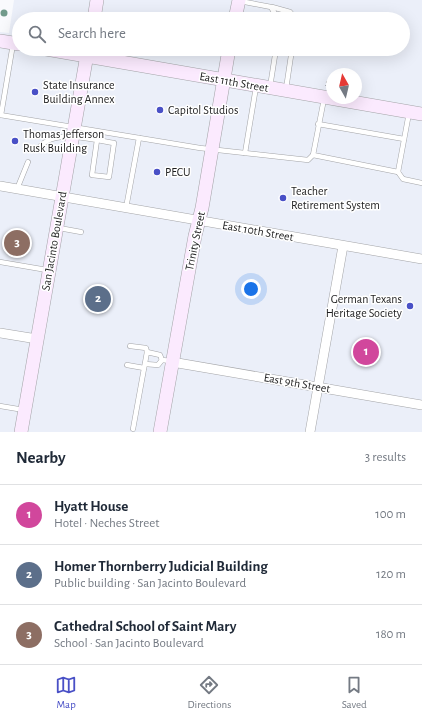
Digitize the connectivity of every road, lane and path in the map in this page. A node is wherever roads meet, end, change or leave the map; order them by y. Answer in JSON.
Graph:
{"nodes":[{"id":1,"x":97,"y":0,"type":"edge"},
{"id":2,"x":239,"y":0,"type":"edge"},
{"id":3,"x":271,"y":7,"type":"junction"},
{"id":4,"x":95,"y":12,"type":"edge"},
{"id":5,"x":236,"y":12,"type":"edge"},
{"id":6,"x":274,"y":12,"type":"edge"},
{"id":7,"x":290,"y":12,"type":"edge"},
{"id":8,"x":0,"y":41,"type":"edge"},
{"id":9,"x":12,"y":43,"type":"edge"},
{"id":10,"x":13,"y":56,"type":"edge"},
{"id":11,"x":87,"y":56,"type":"edge"},
{"id":12,"x":116,"y":56,"type":"edge"},
{"id":13,"x":228,"y":56,"type":"edge"},
{"id":14,"x":275,"y":56,"type":"edge"},
{"id":15,"x":291,"y":56,"type":"edge"},
{"id":16,"x":224,"y":80,"type":"junction"},
{"id":17,"x":326,"y":82,"type":"edge"},
{"id":18,"x":256,"y":85,"type":"junction"},
{"id":19,"x":270,"y":88,"type":"junction"},
{"id":20,"x":286,"y":90,"type":"junction"},
{"id":21,"x":325,"y":91,"type":"junction"},
{"id":22,"x":416,"y":113,"type":"edge"},
{"id":23,"x":0,"y":115,"type":"edge"},
{"id":24,"x":318,"y":124,"type":"junction"},
{"id":25,"x":74,"y":132,"type":"junction"},
{"id":26,"x":116,"y":134,"type":"junction"},
{"id":27,"x":139,"y":138,"type":"junction"},
{"id":28,"x":404,"y":139,"type":"junction"},
{"id":29,"x":97,"y":140,"type":"junction"},
{"id":30,"x":114,"y":143,"type":"junction"},
{"id":31,"x":37,"y":149,"type":"dead end"},
{"id":32,"x":212,"y":149,"type":"junction"},
{"id":33,"x":245,"y":153,"type":"junction"},
{"id":34,"x":313,"y":156,"type":"junction"},
{"id":35,"x":28,"y":162,"type":"dead end"},
{"id":36,"x":398,"y":172,"type":"junction"},
{"id":37,"x":422,"y":182,"type":"edge"},
{"id":38,"x":0,"y":186,"type":"edge"},
{"id":39,"x":17,"y":189,"type":"junction"},
{"id":40,"x":62,"y":197,"type":"junction"},
{"id":41,"x":126,"y":208,"type":"junction"},
{"id":42,"x":199,"y":220,"type":"junction"},
{"id":43,"x":57,"y":227,"type":"junction"},
{"id":44,"x":81,"y":232,"type":"dead end"},
{"id":45,"x":343,"y":246,"type":"junction"},
{"id":46,"x":422,"y":259,"type":"edge"},
{"id":47,"x":0,"y":262,"type":"edge"},
{"id":48,"x":49,"y":271,"type":"junction"},
{"id":49,"x":0,"y":333,"type":"edge"},
{"id":50,"x":37,"y":339,"type":"junction"},
{"id":51,"x":130,"y":346,"type":"dead end"},
{"id":52,"x":147,"y":352,"type":"junction"},
{"id":53,"x":167,"y":361,"type":"junction"},
{"id":54,"x":127,"y":366,"type":"dead end"},
{"id":55,"x":144,"y":366,"type":"junction"},
{"id":56,"x":318,"y":386,"type":"junction"},
{"id":57,"x":422,"y":405,"type":"edge"},
{"id":58,"x":0,"y":406,"type":"edge"},
{"id":59,"x":25,"y":410,"type":"junction"},
{"id":60,"x":133,"y":429,"type":"dead end"},
{"id":61,"x":21,"y":432,"type":"edge"},
{"id":62,"x":160,"y":432,"type":"edge"},
{"id":63,"x":310,"y":432,"type":"edge"}],
"edges":[{"from":1,"to":4,"type":"main road"},
{"from":2,"to":3,"type":"lane"},
{"from":2,"to":5,"type":"main road"},
{"from":3,"to":6,"type":"lane"},
{"from":3,"to":7,"type":"lane"},
{"from":8,"to":9,"type":"main road"},
{"from":10,"to":23,"type":"lane"},
{"from":11,"to":25,"type":"main road","name":"San Jacinto Boulevard"},
{"from":12,"to":16,"type":"main road","name":"East 11th Street"},
{"from":13,"to":16,"type":"main road","name":"Trinity Street"},
{"from":14,"to":19,"type":"lane"},
{"from":15,"to":20,"type":"lane"},
{"from":16,"to":18,"type":"main road","name":"East 11th Street"},
{"from":16,"to":32,"type":"main road","name":"Trinity Street"},
{"from":17,"to":21,"type":"path"},
{"from":18,"to":19,"type":"main road","name":"East 11th Street"},
{"from":18,"to":33,"type":"lane"},
{"from":19,"to":20,"type":"main road","name":"East 11th Street"},
{"from":20,"to":21,"type":"main road","name":"East 11th Street"},
{"from":21,"to":22,"type":"main road","name":"East 11th Street"},
{"from":21,"to":24,"type":"lane"},
{"from":22,"to":28,"type":"lane"},
{"from":23,"to":25,"type":"lane"},
{"from":24,"to":28,"type":"lane"},
{"from":24,"to":34,"type":"lane"},
{"from":25,"to":26,"type":"lane"},
{"from":25,"to":29,"type":"lane"},
{"from":25,"to":31,"type":"lane"},
{"from":25,"to":40,"type":"main road","name":"San Jacinto Boulevard"},
{"from":26,"to":27,"type":"lane"},
{"from":26,"to":30,"type":"lane"},
{"from":27,"to":32,"type":"lane"},
{"from":27,"to":41,"type":"lane"},
{"from":28,"to":36,"type":"lane"},
{"from":29,"to":30,"type":"lane"},
{"from":29,"to":30,"type":"lane"},
{"from":32,"to":33,"type":"lane"},
{"from":32,"to":42,"type":"main road","name":"Trinity Street"},
{"from":33,"to":34,"type":"lane"},
{"from":34,"to":36,"type":"lane"},
{"from":35,"to":39,"type":"lane"},
{"from":36,"to":37,"type":"lane"},
{"from":38,"to":39,"type":"street","name":"East 10th Street"},
{"from":39,"to":40,"type":"street","name":"East 10th Street"},
{"from":40,"to":41,"type":"street","name":"East 10th Street"},
{"from":40,"to":43,"type":"main road","name":"San Jacinto Boulevard"},
{"from":41,"to":42,"type":"street","name":"East 10th Street"},
{"from":42,"to":45,"type":"street","name":"East 10th Street"},
{"from":42,"to":53,"type":"main road","name":"Trinity Street"},
{"from":43,"to":44,"type":"lane"},
{"from":43,"to":48,"type":"main road","name":"San Jacinto Boulevard"},
{"from":45,"to":46,"type":"street","name":"East 10th Street"},
{"from":45,"to":56,"type":"street"},
{"from":47,"to":48,"type":"lane"},
{"from":48,"to":50,"type":"main road","name":"San Jacinto Boulevard"},
{"from":49,"to":50,"type":"street"},
{"from":50,"to":59,"type":"main road","name":"San Jacinto Boulevard"},
{"from":51,"to":52,"type":"lane"},
{"from":52,"to":53,"type":"lane"},
{"from":52,"to":55,"type":"lane"},
{"from":53,"to":55,"type":"lane"},
{"from":53,"to":56,"type":"street","name":"East 9th Street"},
{"from":53,"to":62,"type":"main road","name":"Trinity Street"},
{"from":54,"to":55,"type":"lane"},
{"from":55,"to":60,"type":"lane"},
{"from":56,"to":57,"type":"street","name":"East 9th Street"},
{"from":56,"to":63,"type":"street"},
{"from":58,"to":59,"type":"lane"},
{"from":59,"to":61,"type":"main road","name":"San Jacinto Boulevard"}]}
